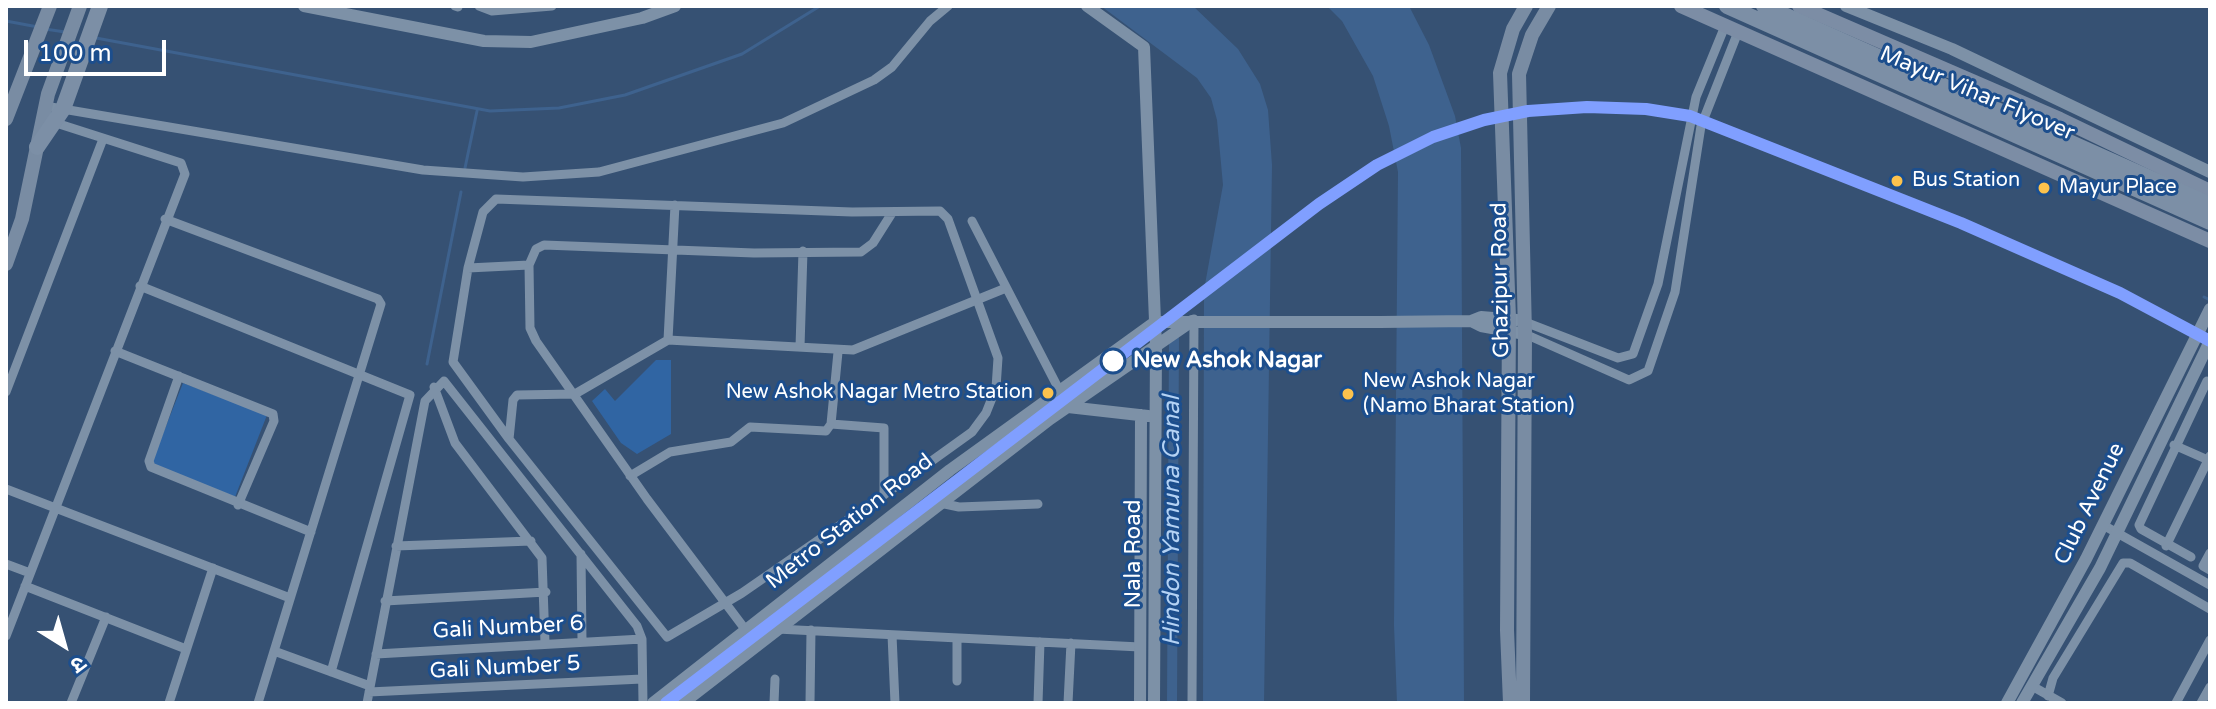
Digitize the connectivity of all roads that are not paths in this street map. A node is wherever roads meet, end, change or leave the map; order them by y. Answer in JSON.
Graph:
{"nodes":[{"id":1,"x":50,"y":6,"type":"edge"},
{"id":2,"x":80,"y":6,"type":"edge"},
{"id":3,"x":100,"y":6,"type":"edge"},
{"id":4,"x":304,"y":6,"type":"edge"},
{"id":5,"x":479,"y":6,"type":"edge"},
{"id":6,"x":552,"y":6,"type":"edge"},
{"id":7,"x":675,"y":6,"type":"edge"},
{"id":8,"x":948,"y":6,"type":"edge"},
{"id":9,"x":1087,"y":6,"type":"edge"},
{"id":10,"x":1526,"y":6,"type":"edge"},
{"id":11,"x":1549,"y":6,"type":"edge"},
{"id":12,"x":1681,"y":6,"type":"edge"},
{"id":13,"x":1727,"y":6,"type":"edge"},
{"id":14,"x":1764,"y":6,"type":"edge"},
{"id":15,"x":1799,"y":6,"type":"edge"},
{"id":16,"x":1846,"y":6,"type":"edge"},
{"id":17,"x":1732,"y":29,"type":"junction"},
{"id":18,"x":46,"y":100,"type":"junction"},
{"id":19,"x":9,"y":105,"type":"edge"},
{"id":20,"x":62,"y":110,"type":"junction"},
{"id":21,"x":2065,"y":112,"type":"junction"},
{"id":22,"x":103,"y":139,"type":"junction"},
{"id":23,"x":37,"y":147,"type":"junction"},
{"id":24,"x":2210,"y":172,"type":"edge"},
{"id":25,"x":2210,"y":191,"type":"edge"},
{"id":26,"x":675,"y":205,"type":"junction"},
{"id":27,"x":2210,"y":205,"type":"edge"},
{"id":28,"x":892,"y":213,"type":"junction"},
{"id":29,"x":165,"y":219,"type":"junction"},
{"id":30,"x":972,"y":221,"type":"dead end"},
{"id":31,"x":2210,"y":222,"type":"edge"},
{"id":32,"x":2210,"y":241,"type":"edge"},
{"id":33,"x":673,"y":250,"type":"junction"},
{"id":34,"x":803,"y":251,"type":"junction"},
{"id":35,"x":6,"y":264,"type":"edge"},
{"id":36,"x":529,"y":265,"type":"junction"},
{"id":37,"x":468,"y":268,"type":"junction"},
{"id":38,"x":140,"y":286,"type":"junction"},
{"id":39,"x":1006,"y":288,"type":"junction"},
{"id":40,"x":978,"y":301,"type":"junction"},
{"id":41,"x":2207,"y":314,"type":"edge"},
{"id":42,"x":1197,"y":319,"type":"junction"},
{"id":43,"x":1155,"y":322,"type":"junction"},
{"id":44,"x":1505,"y":323,"type":"junction"},
{"id":45,"x":1525,"y":328,"type":"junction"},
{"id":46,"x":668,"y":340,"type":"junction"},
{"id":47,"x":2210,"y":341,"type":"edge"},
{"id":48,"x":1156,"y":346,"type":"junction"},
{"id":49,"x":800,"y":347,"type":"junction"},
{"id":50,"x":115,"y":351,"type":"junction"},
{"id":51,"x":838,"y":352,"type":"junction"},
{"id":52,"x":1626,"y":359,"type":"junction"},
{"id":53,"x":2206,"y":361,"type":"edge"},
{"id":54,"x":361,"y":372,"type":"junction"},
{"id":55,"x":179,"y":376,"type":"junction"},
{"id":56,"x":1638,"y":378,"type":"junction"},
{"id":57,"x":1075,"y":379,"type":"junction"},
{"id":58,"x":2207,"y":381,"type":"dead end"},
{"id":59,"x":434,"y":387,"type":"junction"},
{"id":60,"x":1059,"y":391,"type":"junction"},
{"id":61,"x":6,"y":392,"type":"edge"},
{"id":62,"x":575,"y":394,"type":"junction"},
{"id":63,"x":1086,"y":394,"type":"junction"},
{"id":64,"x":1068,"y":407,"type":"junction"},
{"id":65,"x":1147,"y":416,"type":"junction"},
{"id":66,"x":831,"y":424,"type":"junction"},
{"id":67,"x":509,"y":439,"type":"junction"},
{"id":68,"x":2174,"y":445,"type":"junction"},
{"id":69,"x":2209,"y":458,"type":"edge"},
{"id":70,"x":630,"y":476,"type":"junction"},
{"id":71,"x":6,"y":489,"type":"edge"},
{"id":72,"x":884,"y":495,"type":"junction"},
{"id":73,"x":940,"y":503,"type":"junction"},
{"id":74,"x":1038,"y":504,"type":"dead end"},
{"id":75,"x":238,"y":505,"type":"junction"},
{"id":76,"x":55,"y":508,"type":"junction"},
{"id":77,"x":2103,"y":525,"type":"junction"},
{"id":78,"x":311,"y":532,"type":"junction"},
{"id":79,"x":2117,"y":533,"type":"junction"},
{"id":80,"x":531,"y":541,"type":"junction"},
{"id":81,"x":2167,"y":544,"type":"junction"},
{"id":82,"x":396,"y":546,"type":"junction"},
{"id":83,"x":2210,"y":553,"type":"edge"},
{"id":84,"x":581,"y":554,"type":"junction"},
{"id":85,"x":2160,"y":557,"type":"junction"},
{"id":86,"x":2191,"y":557,"type":"dead end"},
{"id":87,"x":6,"y":564,"type":"edge"},
{"id":88,"x":213,"y":568,"type":"junction"},
{"id":89,"x":2210,"y":570,"type":"edge"},
{"id":90,"x":30,"y":573,"type":"junction"},
{"id":91,"x":2210,"y":585,"type":"edge"},
{"id":92,"x":25,"y":586,"type":"junction"},
{"id":93,"x":546,"y":592,"type":"junction"},
{"id":94,"x":290,"y":598,"type":"junction"},
{"id":95,"x":385,"y":601,"type":"junction"},
{"id":96,"x":726,"y":602,"type":"junction"},
{"id":97,"x":2210,"y":609,"type":"edge"},
{"id":98,"x":106,"y":617,"type":"junction"},
{"id":99,"x":777,"y":629,"type":"junction"},
{"id":100,"x":745,"y":630,"type":"junction"},
{"id":101,"x":811,"y":630,"type":"junction"},
{"id":102,"x":892,"y":635,"type":"junction"},
{"id":103,"x":6,"y":636,"type":"edge"},
{"id":104,"x":957,"y":638,"type":"junction"},
{"id":105,"x":642,"y":639,"type":"junction"},
{"id":106,"x":2210,"y":640,"type":"edge"},
{"id":107,"x":582,"y":641,"type":"junction"},
{"id":108,"x":1040,"y":642,"type":"junction"},
{"id":109,"x":545,"y":643,"type":"junction"},
{"id":110,"x":1071,"y":643,"type":"junction"},
{"id":111,"x":757,"y":645,"type":"junction"},
{"id":112,"x":1140,"y":647,"type":"junction"},
{"id":113,"x":186,"y":649,"type":"junction"},
{"id":114,"x":274,"y":651,"type":"junction"},
{"id":115,"x":376,"y":654,"type":"junction"},
{"id":116,"x":1140,"y":662,"type":"junction"},
{"id":117,"x":1154,"y":663,"type":"junction"},
{"id":118,"x":331,"y":672,"type":"junction"},
{"id":119,"x":642,"y":679,"type":"junction"},
{"id":120,"x":775,"y":679,"type":"dead end"},
{"id":121,"x":957,"y":681,"type":"dead end"},
{"id":122,"x":2032,"y":686,"type":"junction"},
{"id":123,"x":2210,"y":687,"type":"edge"},
{"id":124,"x":369,"y":694,"type":"edge"},
{"id":125,"x":2048,"y":696,"type":"junction"},
{"id":126,"x":71,"y":703,"type":"edge"},
{"id":127,"x":169,"y":703,"type":"edge"},
{"id":128,"x":258,"y":703,"type":"edge"},
{"id":129,"x":643,"y":703,"type":"edge"},
{"id":130,"x":653,"y":703,"type":"edge"},
{"id":131,"x":683,"y":703,"type":"edge"},
{"id":132,"x":774,"y":703,"type":"edge"},
{"id":133,"x":810,"y":703,"type":"edge"},
{"id":134,"x":895,"y":703,"type":"edge"},
{"id":135,"x":1038,"y":703,"type":"edge"},
{"id":136,"x":1068,"y":703,"type":"edge"},
{"id":137,"x":1140,"y":703,"type":"edge"},
{"id":138,"x":1154,"y":703,"type":"edge"},
{"id":139,"x":1192,"y":703,"type":"edge"},
{"id":140,"x":1510,"y":703,"type":"edge"},
{"id":141,"x":1523,"y":703,"type":"edge"},
{"id":142,"x":2007,"y":703,"type":"edge"},
{"id":143,"x":2022,"y":703,"type":"edge"},
{"id":144,"x":2062,"y":703,"type":"edge"},
{"id":145,"x":2176,"y":703,"type":"edge"},
{"id":146,"x":2201,"y":703,"type":"edge"}],
"edges":[{"from":1,"to":19,"type":"main road"},
{"from":2,"to":18,"type":"main road"},
{"from":3,"to":20,"type":"highway"},
{"from":4,"to":7,"type":"street"},
{"from":5,"to":6,"type":"street"},
{"from":8,"to":20,"type":"street"},
{"from":9,"to":43,"type":"street"},
{"from":10,"to":44,"type":"main road","name":"Ghazipur Road"},
{"from":11,"to":45,"type":"main road","name":"Ghazipur Road"},
{"from":12,"to":17,"type":"main road"},
{"from":13,"to":31,"type":"highway","name":"Mayur Vihar Flyover"},
{"from":14,"to":27,"type":"highway","name":"Mayur Vihar Flyover"},
{"from":15,"to":21,"type":"main road"},
{"from":16,"to":21,"type":"street"},
{"from":17,"to":32,"type":"main road"},
{"from":17,"to":52,"type":"street"},
{"from":17,"to":56,"type":"street"},
{"from":18,"to":20,"type":"street"},
{"from":18,"to":23,"type":"main road"},
{"from":20,"to":22,"type":"street"},
{"from":20,"to":23,"type":"highway"},
{"from":21,"to":24,"type":"street"},
{"from":21,"to":25,"type":"main road"},
{"from":22,"to":29,"type":"street"},
{"from":22,"to":61,"type":"street"},
{"from":23,"to":35,"type":"main road"},
{"from":26,"to":28,"type":"street"},
{"from":26,"to":33,"type":"street"},
{"from":26,"to":37,"type":"street"},
{"from":28,"to":34,"type":"street"},
{"from":28,"to":40,"type":"street"},
{"from":29,"to":38,"type":"street"},
{"from":29,"to":54,"type":"street"},
{"from":30,"to":39,"type":"street"},
{"from":33,"to":34,"type":"street"},
{"from":33,"to":36,"type":"street"},
{"from":33,"to":46,"type":"street"},
{"from":34,"to":49,"type":"street"},
{"from":36,"to":37,"type":"street"},
{"from":36,"to":62,"type":"street"},
{"from":37,"to":67,"type":"street"},
{"from":38,"to":50,"type":"street"},
{"from":38,"to":54,"type":"street"},
{"from":39,"to":40,"type":"street"},
{"from":39,"to":60,"type":"street"},
{"from":40,"to":51,"type":"street"},
{"from":40,"to":72,"type":"street"},
{"from":41,"to":77,"type":"street","name":"Club Avenue"},
{"from":42,"to":43,"type":"street"},
{"from":42,"to":44,"type":"street"},
{"from":42,"to":48,"type":"street","name":"Metro Station Road"},
{"from":42,"to":139,"type":"street"},
{"from":43,"to":48,"type":"street"},
{"from":43,"to":57,"type":"street","name":"Metro Station Road"},
{"from":44,"to":45,"type":"street"},
{"from":44,"to":140,"type":"main road","name":"Ghazipur Road"},
{"from":45,"to":52,"type":"street"},
{"from":45,"to":56,"type":"street"},
{"from":45,"to":141,"type":"main road","name":"Ghazipur Road"},
{"from":46,"to":49,"type":"street"},
{"from":46,"to":62,"type":"street"},
{"from":47,"to":53,"type":"street","name":"Club Avenue"},
{"from":48,"to":63,"type":"street","name":"Metro Station Road"},
{"from":48,"to":65,"type":"street"},
{"from":49,"to":51,"type":"street"},
{"from":50,"to":55,"type":"street"},
{"from":50,"to":76,"type":"street"},
{"from":51,"to":66,"type":"street"},
{"from":52,"to":56,"type":"street"},
{"from":53,"to":79,"type":"street","name":"Club Avenue"},
{"from":54,"to":78,"type":"street"},
{"from":54,"to":118,"type":"street"},
{"from":55,"to":75,"type":"street"},
{"from":55,"to":75,"type":"street"},
{"from":57,"to":60,"type":"street","name":"Metro Station Road"},
{"from":57,"to":63,"type":"street"},
{"from":58,"to":68,"type":"street"},
{"from":59,"to":80,"type":"street"},
{"from":59,"to":82,"type":"street"},
{"from":59,"to":84,"type":"street"},
{"from":60,"to":64,"type":"street"},
{"from":60,"to":100,"type":"street","name":"Metro Station Road"},
{"from":62,"to":67,"type":"street"},
{"from":62,"to":70,"type":"street"},
{"from":63,"to":64,"type":"street","name":"Metro Station Road"},
{"from":64,"to":65,"type":"street"},
{"from":64,"to":73,"type":"street","name":"Metro Station Road"},
{"from":65,"to":112,"type":"street","name":"Nala Road"},
{"from":65,"to":117,"type":"street","name":"Nala Road"},
{"from":66,"to":70,"type":"street"},
{"from":66,"to":72,"type":"street"},
{"from":67,"to":96,"type":"street"},
{"from":68,"to":69,"type":"street"},
{"from":68,"to":81,"type":"street"},
{"from":69,"to":81,"type":"street"},
{"from":70,"to":96,"type":"street"},
{"from":71,"to":76,"type":"street"},
{"from":72,"to":96,"type":"street"},
{"from":73,"to":74,"type":"street"},
{"from":73,"to":99,"type":"street","name":"Metro Station Road"},
{"from":75,"to":78,"type":"street"},
{"from":76,"to":88,"type":"street"},
{"from":76,"to":90,"type":"street"},
{"from":77,"to":79,"type":"street"},
{"from":77,"to":142,"type":"street","name":"Club Avenue"},
{"from":78,"to":94,"type":"street"},
{"from":79,"to":85,"type":"street"},
{"from":79,"to":122,"type":"street","name":"Club Avenue"},
{"from":80,"to":82,"type":"street"},
{"from":80,"to":93,"type":"street"},
{"from":81,"to":85,"type":"street"},
{"from":81,"to":86,"type":"street"},
{"from":82,"to":95,"type":"street"},
{"from":83,"to":89,"type":"street"},
{"from":84,"to":105,"type":"street"},
{"from":84,"to":107,"type":"street"},
{"from":85,"to":91,"type":"street"},
{"from":87,"to":90,"type":"street"},
{"from":88,"to":94,"type":"street"},
{"from":88,"to":113,"type":"street"},
{"from":90,"to":92,"type":"street"},
{"from":92,"to":98,"type":"street"},
{"from":92,"to":103,"type":"street"},
{"from":93,"to":95,"type":"street"},
{"from":93,"to":109,"type":"street"},
{"from":94,"to":114,"type":"street"},
{"from":95,"to":115,"type":"street"},
{"from":96,"to":100,"type":"street"},
{"from":97,"to":125,"type":"street"},
{"from":98,"to":113,"type":"street"},
{"from":98,"to":126,"type":"street"},
{"from":99,"to":101,"type":"street"},
{"from":99,"to":111,"type":"street","name":"Metro Station Road"},
{"from":100,"to":111,"type":"street"},
{"from":100,"to":130,"type":"street","name":"Metro Station Road"},
{"from":101,"to":102,"type":"street"},
{"from":101,"to":133,"type":"street"},
{"from":102,"to":104,"type":"street"},
{"from":102,"to":134,"type":"street"},
{"from":104,"to":108,"type":"street"},
{"from":104,"to":121,"type":"street"},
{"from":105,"to":107,"type":"street","name":"Gali Number 6"},
{"from":105,"to":119,"type":"street"},
{"from":106,"to":145,"type":"street"},
{"from":107,"to":109,"type":"street","name":"Gali Number 6"},
{"from":108,"to":110,"type":"street"},
{"from":108,"to":135,"type":"street"},
{"from":109,"to":115,"type":"street","name":"Gali Number 6"},
{"from":110,"to":112,"type":"street"},
{"from":110,"to":136,"type":"street"},
{"from":111,"to":131,"type":"street","name":"Metro Station Road"},
{"from":112,"to":116,"type":"street","name":"Nala Road"},
{"from":113,"to":127,"type":"street"},
{"from":114,"to":118,"type":"street"},
{"from":114,"to":128,"type":"street"},
{"from":115,"to":124,"type":"street"},
{"from":116,"to":117,"type":"street"},
{"from":116,"to":137,"type":"street","name":"Nala Road"},
{"from":117,"to":138,"type":"street","name":"Nala Road"},
{"from":118,"to":124,"type":"street"},
{"from":119,"to":124,"type":"street","name":"Gali Number 5"},
{"from":119,"to":129,"type":"street"},
{"from":120,"to":132,"type":"street"},
{"from":122,"to":125,"type":"street"},
{"from":122,"to":143,"type":"street","name":"Club Avenue"},
{"from":123,"to":146,"type":"street"},
{"from":125,"to":144,"type":"street"}]}
